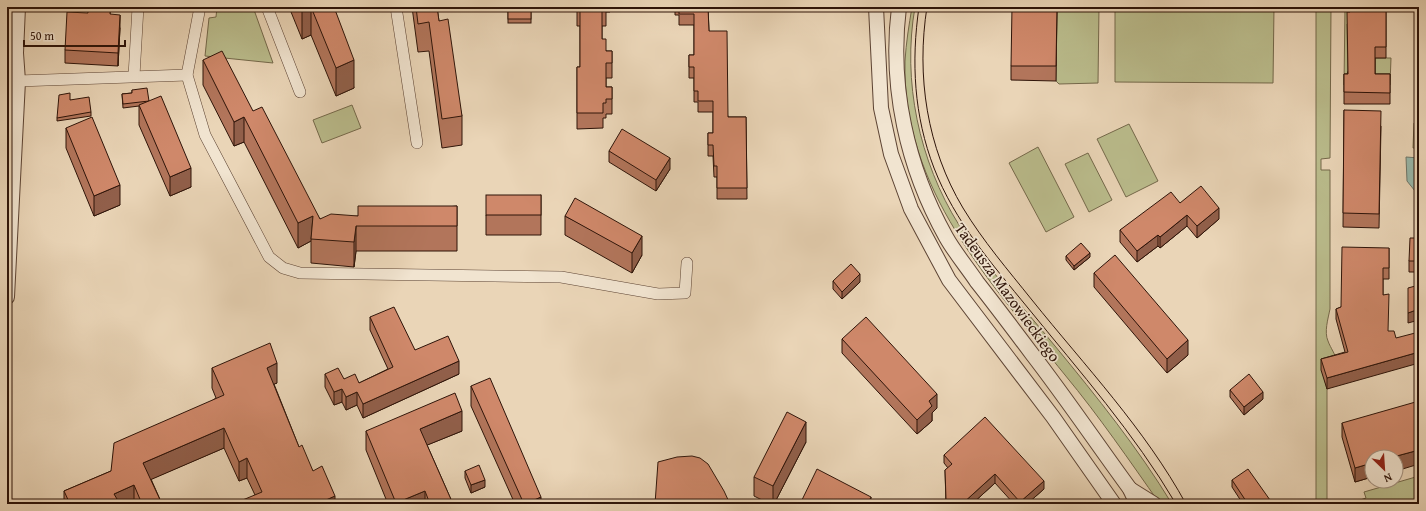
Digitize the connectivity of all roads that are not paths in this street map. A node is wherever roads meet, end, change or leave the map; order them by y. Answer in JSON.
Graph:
{"nodes":[{"id":1,"x":18,"y":7,"type":"edge"},
{"id":2,"x":138,"y":7,"type":"edge"},
{"id":3,"x":200,"y":7,"type":"edge"},
{"id":4,"x":267,"y":7,"type":"edge"},
{"id":5,"x":396,"y":7,"type":"edge"},
{"id":6,"x":876,"y":7,"type":"edge"},
{"id":7,"x":899,"y":7,"type":"edge"},
{"id":8,"x":187,"y":75,"type":"junction"},
{"id":9,"x":134,"y":76,"type":"junction"},
{"id":10,"x":18,"y":81,"type":"junction"},
{"id":11,"x":300,"y":92,"type":"dead end"},
{"id":12,"x":417,"y":142,"type":"dead end"},
{"id":13,"x":687,"y":263,"type":"dead end"},
{"id":14,"x":8,"y":270,"type":"edge"},
{"id":15,"x":7,"y":297,"type":"edge"},
{"id":16,"x":1130,"y":489,"type":"junction"},
{"id":17,"x":1110,"y":501,"type":"edge"},
{"id":18,"x":1137,"y":504,"type":"edge"},
{"id":19,"x":1154,"y":504,"type":"edge"}],
"edges":[{"from":1,"to":10,"type":"street"},
{"from":2,"to":9,"type":"street"},
{"from":3,"to":8,"type":"street"},
{"from":4,"to":11,"type":"street"},
{"from":5,"to":12,"type":"street"},
{"from":6,"to":17,"type":"street"},
{"from":7,"to":16,"type":"street","name":"Tadeusza Mazowieckiego"},
{"from":8,"to":9,"type":"street"},
{"from":8,"to":13,"type":"street"},
{"from":9,"to":10,"type":"street"},
{"from":10,"to":14,"type":"street"},
{"from":14,"to":15,"type":"street"},
{"from":16,"to":18,"type":"street","name":"Tadeusza Mazowieckiego"},
{"from":16,"to":19,"type":"street"}]}
